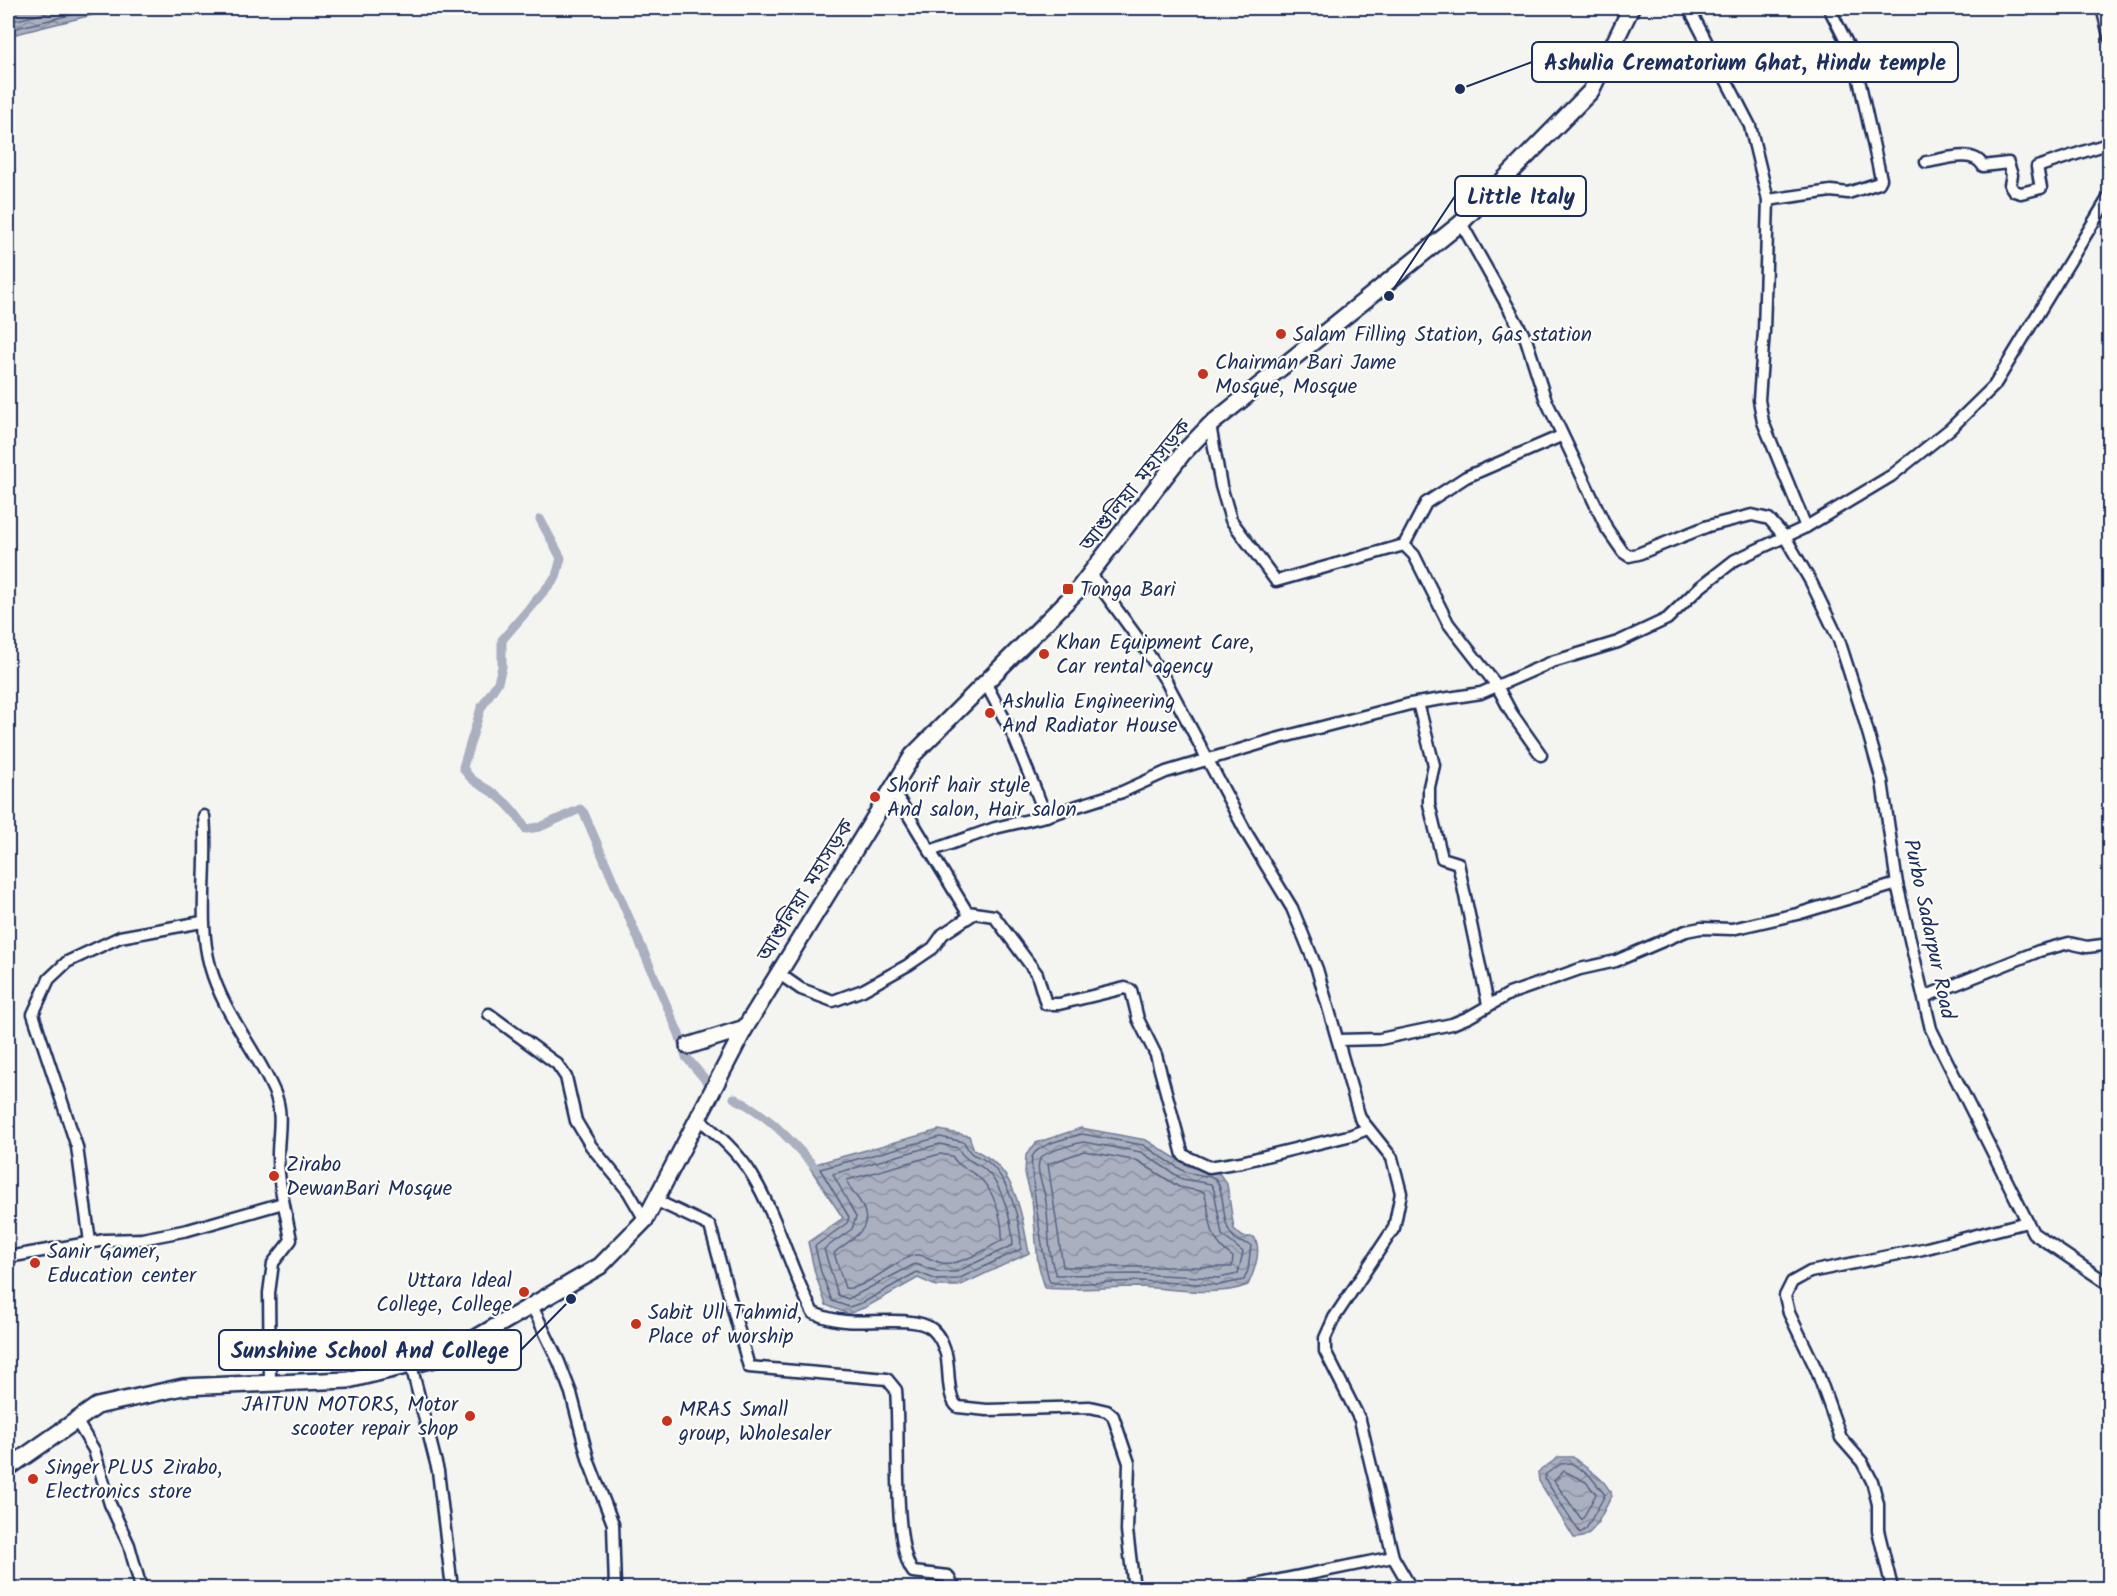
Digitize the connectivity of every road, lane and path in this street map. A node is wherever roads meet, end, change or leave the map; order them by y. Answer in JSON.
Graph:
{"nodes":[{"id":1,"x":1631,"y":8,"type":"edge"},
{"id":2,"x":1689,"y":8,"type":"edge"},
{"id":3,"x":1829,"y":8,"type":"edge"},
{"id":4,"x":2102,"y":8,"type":"edge"},
{"id":5,"x":2109,"y":39,"type":"edge"},
{"id":6,"x":2109,"y":143,"type":"edge"},
{"id":7,"x":1926,"y":162,"type":"dead end"},
{"id":8,"x":2109,"y":195,"type":"edge"},
{"id":9,"x":1768,"y":200,"type":"junction"},
{"id":10,"x":1461,"y":223,"type":"junction"},
{"id":11,"x":1210,"y":425,"type":"junction"},
{"id":12,"x":1562,"y":436,"type":"junction"},
{"id":13,"x":1806,"y":527,"type":"junction"},
{"id":14,"x":1785,"y":537,"type":"junction"},
{"id":15,"x":1404,"y":545,"type":"junction"},
{"id":16,"x":1090,"y":574,"type":"junction"},
{"id":17,"x":986,"y":682,"type":"junction"},
{"id":18,"x":1497,"y":686,"type":"junction"},
{"id":19,"x":1418,"y":703,"type":"junction"},
{"id":20,"x":1541,"y":755,"type":"dead end"},
{"id":21,"x":1207,"y":761,"type":"junction"},
{"id":22,"x":892,"y":788,"type":"junction"},
{"id":23,"x":204,"y":816,"type":"dead end"},
{"id":24,"x":1046,"y":816,"type":"junction"},
{"id":25,"x":930,"y":851,"type":"junction"},
{"id":26,"x":1897,"y":884,"type":"junction"},
{"id":27,"x":975,"y":914,"type":"junction"},
{"id":28,"x":202,"y":922,"type":"junction"},
{"id":29,"x":2109,"y":944,"type":"edge"},
{"id":30,"x":778,"y":974,"type":"junction"},
{"id":31,"x":1924,"y":997,"type":"junction"},
{"id":32,"x":1488,"y":1004,"type":"junction"},
{"id":33,"x":489,"y":1014,"type":"dead end"},
{"id":34,"x":745,"y":1028,"type":"junction"},
{"id":35,"x":1338,"y":1040,"type":"junction"},
{"id":36,"x":688,"y":1046,"type":"dead end"},
{"id":37,"x":698,"y":1118,"type":"junction"},
{"id":38,"x":1367,"y":1129,"type":"junction"},
{"id":39,"x":655,"y":1200,"type":"junction"},
{"id":40,"x":283,"y":1203,"type":"junction"},
{"id":41,"x":645,"y":1220,"type":"junction"},
{"id":42,"x":2027,"y":1222,"type":"junction"},
{"id":43,"x":90,"y":1242,"type":"junction"},
{"id":44,"x":8,"y":1257,"type":"edge"},
{"id":45,"x":2109,"y":1285,"type":"edge"},
{"id":46,"x":532,"y":1306,"type":"junction"},
{"id":47,"x":411,"y":1365,"type":"junction"},
{"id":48,"x":270,"y":1383,"type":"junction"},
{"id":49,"x":76,"y":1420,"type":"junction"},
{"id":50,"x":8,"y":1468,"type":"edge"},
{"id":51,"x":1393,"y":1557,"type":"junction"},
{"id":52,"x":141,"y":1588,"type":"edge"},
{"id":53,"x":452,"y":1588,"type":"edge"},
{"id":54,"x":615,"y":1588,"type":"edge"},
{"id":55,"x":954,"y":1588,"type":"edge"},
{"id":56,"x":1134,"y":1588,"type":"edge"},
{"id":57,"x":1241,"y":1588,"type":"edge"},
{"id":58,"x":1411,"y":1588,"type":"edge"},
{"id":59,"x":1892,"y":1588,"type":"edge"}],
"edges":[{"from":1,"to":10,"type":"highway","name":"আশুলিয়া মহাসড়ক"},
{"from":2,"to":9,"type":"street"},
{"from":3,"to":9,"type":"street"},
{"from":4,"to":5,"type":"street"},
{"from":6,"to":7,"type":"street"},
{"from":8,"to":13,"type":"street"},
{"from":9,"to":13,"type":"street"},
{"from":10,"to":11,"type":"highway","name":"আশুলিয়া মহাসড়ক"},
{"from":10,"to":12,"type":"street"},
{"from":11,"to":15,"type":"street"},
{"from":11,"to":16,"type":"highway","name":"আশুলিয়া মহাসড়ক"},
{"from":12,"to":14,"type":"street","name":"Purbo Sadarpur Road"},
{"from":12,"to":15,"type":"street"},
{"from":13,"to":14,"type":"street"},
{"from":14,"to":18,"type":"street"},
{"from":14,"to":26,"type":"street","name":"Purbo Sadarpur Road"},
{"from":15,"to":18,"type":"street"},
{"from":16,"to":17,"type":"highway","name":"আশুলিয়া মহাসড়ক"},
{"from":16,"to":21,"type":"street"},
{"from":17,"to":22,"type":"highway","name":"আশুলিয়া মহাসড়ক"},
{"from":17,"to":24,"type":"street"},
{"from":18,"to":19,"type":"street"},
{"from":18,"to":20,"type":"street"},
{"from":19,"to":21,"type":"street"},
{"from":19,"to":32,"type":"street"},
{"from":21,"to":24,"type":"street"},
{"from":21,"to":35,"type":"street"},
{"from":22,"to":25,"type":"street"},
{"from":22,"to":30,"type":"highway","name":"আশুলিয়া মহাসড়ক"},
{"from":23,"to":28,"type":"street"},
{"from":24,"to":25,"type":"street"},
{"from":25,"to":27,"type":"street"},
{"from":26,"to":31,"type":"street","name":"Purbo Sadarpur Road"},
{"from":26,"to":32,"type":"street"},
{"from":27,"to":30,"type":"street"},
{"from":27,"to":38,"type":"street"},
{"from":28,"to":40,"type":"street"},
{"from":28,"to":43,"type":"street"},
{"from":29,"to":31,"type":"street"},
{"from":30,"to":34,"type":"highway","name":"আশুলিয়া মহাসড়ক"},
{"from":31,"to":42,"type":"street","name":"Purbo Sadarpur Road"},
{"from":32,"to":35,"type":"street"},
{"from":33,"to":41,"type":"street"},
{"from":34,"to":36,"type":"highway"},
{"from":34,"to":37,"type":"highway","name":"আশুলিয়া মহাসড়ক"},
{"from":35,"to":38,"type":"street"},
{"from":37,"to":39,"type":"highway","name":"আশুলিয়া মহাসড়ক"},
{"from":37,"to":56,"type":"street"},
{"from":38,"to":51,"type":"street"},
{"from":39,"to":41,"type":"highway","name":"আশুলিয়া মহাসড়ক"},
{"from":39,"to":55,"type":"street"},
{"from":40,"to":43,"type":"street"},
{"from":40,"to":48,"type":"street"},
{"from":41,"to":46,"type":"highway","name":"আশুলিয়া মহাসড়ক"},
{"from":42,"to":45,"type":"street","name":"Purbo Sadarpur Road"},
{"from":42,"to":59,"type":"street"},
{"from":43,"to":44,"type":"street"},
{"from":46,"to":47,"type":"highway","name":"আশুলিয়া মহাসড়ক"},
{"from":46,"to":54,"type":"street"},
{"from":47,"to":48,"type":"highway","name":"আশুলিয়া মহাসড়ক"},
{"from":47,"to":53,"type":"street"},
{"from":48,"to":49,"type":"highway","name":"আশুলিয়া মহাসড়ক"},
{"from":49,"to":50,"type":"highway","name":"আশুলিয়া মহাসড়ক"},
{"from":49,"to":52,"type":"street"},
{"from":51,"to":57,"type":"street"},
{"from":51,"to":58,"type":"street"}]}
